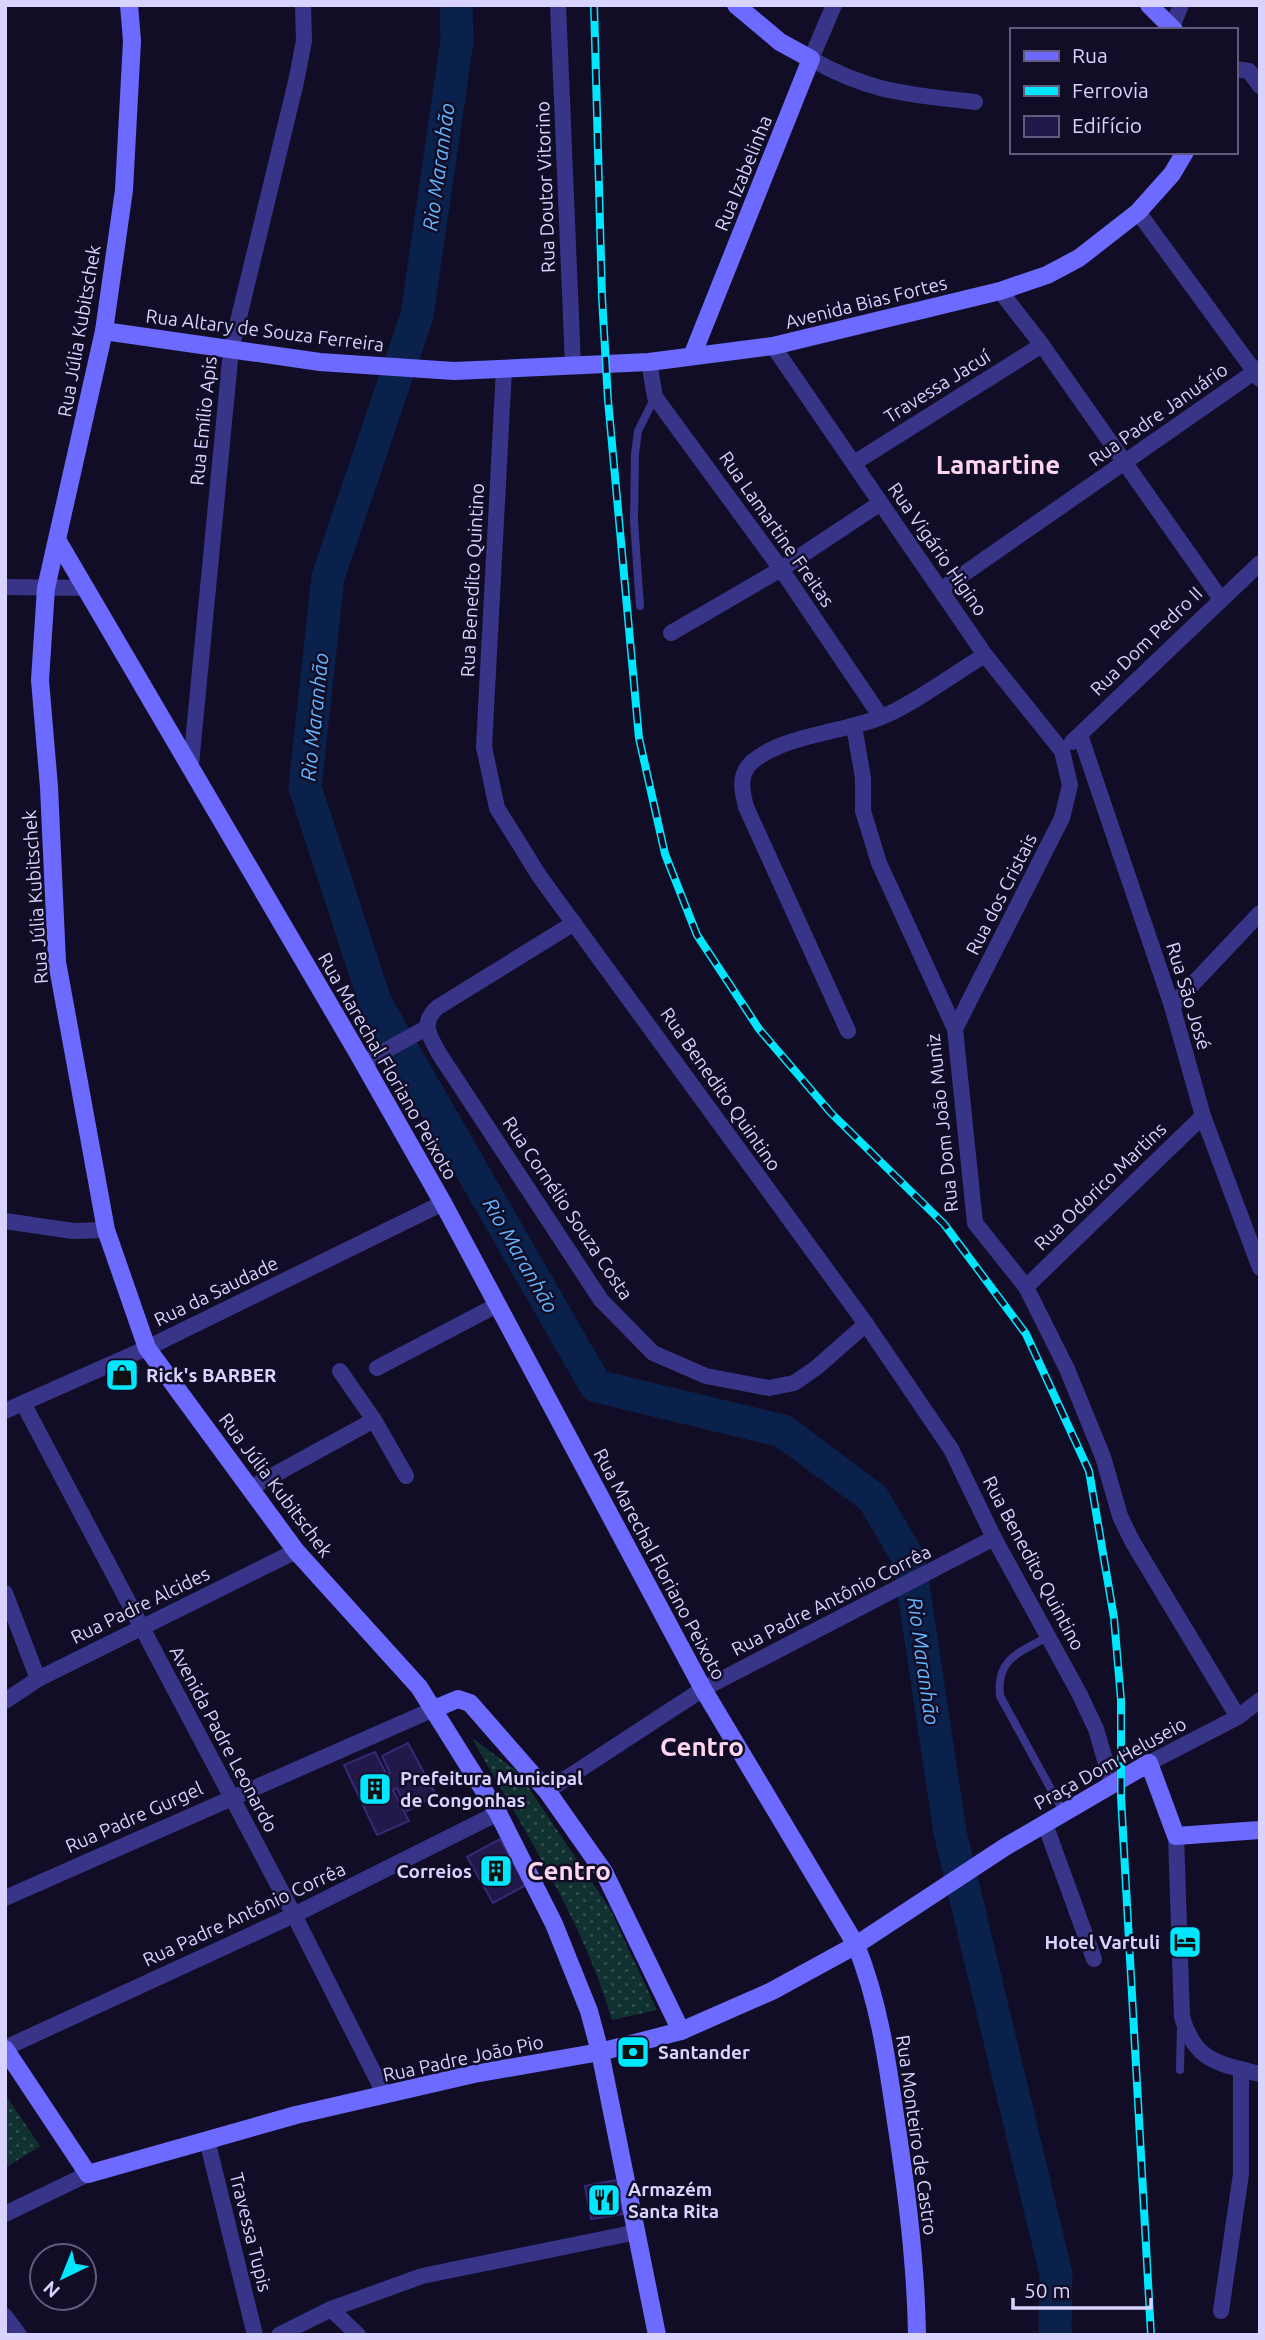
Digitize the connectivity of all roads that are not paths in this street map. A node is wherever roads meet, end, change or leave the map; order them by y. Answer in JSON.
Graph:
{"nodes":[{"id":1,"x":129,"y":5,"type":"edge"},
{"id":2,"x":303,"y":5,"type":"edge"},
{"id":3,"x":558,"y":5,"type":"edge"},
{"id":4,"x":736,"y":5,"type":"edge"},
{"id":5,"x":834,"y":5,"type":"edge"},
{"id":6,"x":1149,"y":5,"type":"edge"},
{"id":7,"x":1181,"y":5,"type":"edge"},
{"id":8,"x":1173,"y":28,"type":"edge"},
{"id":9,"x":811,"y":58,"type":"junction"},
{"id":10,"x":1248,"y":70,"type":"edge"},
{"id":11,"x":1260,"y":86,"type":"edge"},
{"id":12,"x":975,"y":102,"type":"dead end"},
{"id":13,"x":1184,"y":154,"type":"edge"},
{"id":14,"x":1138,"y":212,"type":"junction"},
{"id":15,"x":1000,"y":291,"type":"junction"},
{"id":16,"x":104,"y":331,"type":"junction"},
{"id":17,"x":1042,"y":345,"type":"junction"},
{"id":18,"x":773,"y":346,"type":"junction"},
{"id":19,"x":231,"y":350,"type":"junction"},
{"id":20,"x":692,"y":356,"type":"junction"},
{"id":21,"x":649,"y":362,"type":"junction"},
{"id":22,"x":573,"y":366,"type":"junction"},
{"id":23,"x":504,"y":369,"type":"junction"},
{"id":24,"x":1258,"y":373,"type":"edge"},
{"id":25,"x":656,"y":397,"type":"junction"},
{"id":26,"x":854,"y":463,"type":"junction"},
{"id":27,"x":1125,"y":464,"type":"junction"},
{"id":28,"x":879,"y":504,"type":"junction"},
{"id":29,"x":59,"y":543,"type":"junction"},
{"id":30,"x":1260,"y":563,"type":"edge"},
{"id":31,"x":781,"y":569,"type":"junction"},
{"id":32,"x":5,"y":587,"type":"edge"},
{"id":33,"x":46,"y":588,"type":"junction"},
{"id":34,"x":86,"y":588,"type":"junction"},
{"id":35,"x":942,"y":589,"type":"junction"},
{"id":36,"x":1220,"y":598,"type":"junction"},
{"id":37,"x":640,"y":606,"type":"dead end"},
{"id":38,"x":671,"y":633,"type":"dead end"},
{"id":39,"x":985,"y":655,"type":"junction"},
{"id":40,"x":881,"y":718,"type":"junction"},
{"id":41,"x":854,"y":726,"type":"junction"},
{"id":42,"x":1080,"y":735,"type":"junction"},
{"id":43,"x":1062,"y":751,"type":"junction"},
{"id":44,"x":191,"y":764,"type":"junction"},
{"id":45,"x":1069,"y":773,"type":"joint"},
{"id":46,"x":1258,"y":919,"type":"edge"},
{"id":47,"x":574,"y":923,"type":"junction"},
{"id":48,"x":1171,"y":1006,"type":"junction"},
{"id":49,"x":426,"y":1028,"type":"junction"},
{"id":50,"x":955,"y":1030,"type":"junction"},
{"id":51,"x":848,"y":1031,"type":"dead end"},
{"id":52,"x":370,"y":1058,"type":"junction"},
{"id":53,"x":1203,"y":1115,"type":"junction"},
{"id":54,"x":443,"y":1203,"type":"junction"},
{"id":55,"x":5,"y":1221,"type":"edge"},
{"id":56,"x":106,"y":1230,"type":"junction"},
{"id":57,"x":1260,"y":1268,"type":"edge"},
{"id":58,"x":1026,"y":1287,"type":"junction"},
{"id":59,"x":497,"y":1304,"type":"junction"},
{"id":60,"x":866,"y":1324,"type":"junction"},
{"id":61,"x":147,"y":1348,"type":"junction"},
{"id":62,"x":377,"y":1368,"type":"dead end"},
{"id":63,"x":340,"y":1371,"type":"dead end"},
{"id":64,"x":23,"y":1403,"type":"junction"},
{"id":65,"x":5,"y":1411,"type":"edge"},
{"id":66,"x":374,"y":1420,"type":"junction"},
{"id":67,"x":406,"y":1475,"type":"dead end"},
{"id":68,"x":250,"y":1488,"type":"junction"},
{"id":69,"x":994,"y":1538,"type":"junction"},
{"id":70,"x":296,"y":1551,"type":"junction"},
{"id":71,"x":5,"y":1593,"type":"edge"},
{"id":72,"x":141,"y":1629,"type":"junction"},
{"id":73,"x":1049,"y":1636,"type":"junction"},
{"id":74,"x":38,"y":1679,"type":"junction"},
{"id":75,"x":703,"y":1689,"type":"junction"},
{"id":76,"x":1260,"y":1700,"type":"edge"},
{"id":77,"x":5,"y":1701,"type":"edge"},
{"id":78,"x":435,"y":1709,"type":"junction"},
{"id":79,"x":1238,"y":1717,"type":"junction"},
{"id":80,"x":1149,"y":1763,"type":"junction"},
{"id":81,"x":1112,"y":1784,"type":"junction"},
{"id":82,"x":547,"y":1791,"type":"junction"},
{"id":83,"x":230,"y":1798,"type":"junction"},
{"id":84,"x":498,"y":1813,"type":"junction"},
{"id":85,"x":1064,"y":1813,"type":"junction"},
{"id":86,"x":1045,"y":1824,"type":"junction"},
{"id":87,"x":1260,"y":1830,"type":"edge"},
{"id":88,"x":1176,"y":1836,"type":"junction"},
{"id":89,"x":5,"y":1898,"type":"edge"},
{"id":90,"x":912,"y":1905,"type":"joint"},
{"id":91,"x":295,"y":1916,"type":"junction"},
{"id":92,"x":856,"y":1945,"type":"junction"},
{"id":93,"x":1094,"y":1959,"type":"dead end"},
{"id":94,"x":1182,"y":2017,"type":"junction"},
{"id":95,"x":681,"y":2031,"type":"junction"},
{"id":96,"x":5,"y":2049,"type":"edge"},
{"id":97,"x":600,"y":2052,"type":"junction"},
{"id":98,"x":1241,"y":2069,"type":"junction"},
{"id":99,"x":1180,"y":2070,"type":"dead end"},
{"id":100,"x":1260,"y":2074,"type":"edge"},
{"id":101,"x":385,"y":2095,"type":"junction"},
{"id":102,"x":207,"y":2140,"type":"junction"},
{"id":103,"x":88,"y":2174,"type":"junction"},
{"id":104,"x":5,"y":2214,"type":"edge"},
{"id":105,"x":638,"y":2232,"type":"junction"},
{"id":106,"x":331,"y":2309,"type":"junction"},
{"id":107,"x":1221,"y":2311,"type":"dead end"},
{"id":108,"x":5,"y":2316,"type":"edge"},
{"id":109,"x":19,"y":2335,"type":"edge"},
{"id":110,"x":255,"y":2335,"type":"edge"},
{"id":111,"x":279,"y":2335,"type":"edge"},
{"id":112,"x":358,"y":2335,"type":"edge"},
{"id":113,"x":657,"y":2335,"type":"edge"},
{"id":114,"x":917,"y":2335,"type":"edge"}],
"edges":[{"from":1,"to":16,"type":"main road","name":"Rua Júlia Kubitschek"},
{"from":2,"to":19,"type":"street","name":"Rua Emílio Apis"},
{"from":3,"to":22,"type":"street","name":"Rua Doutor Vitorino"},
{"from":4,"to":9,"type":"main road"},
{"from":5,"to":9,"type":"street","name":"Rua Izabelinha"},
{"from":6,"to":8,"type":"main road"},
{"from":7,"to":8,"type":"street"},
{"from":9,"to":12,"type":"street"},
{"from":9,"to":20,"type":"main road","name":"Rua Izabelinha"},
{"from":10,"to":11,"type":"street"},
{"from":13,"to":14,"type":"main road","name":"Avenida Bias Fortes"},
{"from":14,"to":15,"type":"main road","name":"Avenida Bias Fortes"},
{"from":14,"to":24,"type":"street"},
{"from":15,"to":17,"type":"street"},
{"from":15,"to":18,"type":"main road","name":"Avenida Bias Fortes"},
{"from":16,"to":19,"type":"main road","name":"Rua Altary de Souza Ferreira"},
{"from":16,"to":29,"type":"main road","name":"Rua Júlia Kubitschek"},
{"from":17,"to":26,"type":"street","name":"Travessa Jacuí"},
{"from":17,"to":27,"type":"street"},
{"from":18,"to":20,"type":"main road","name":"Avenida Bias Fortes"},
{"from":18,"to":26,"type":"street","name":"Rua Vigário Higino"},
{"from":19,"to":23,"type":"main road","name":"Rua Altary de Souza Ferreira"},
{"from":19,"to":44,"type":"street","name":"Rua Emílio Apis"},
{"from":20,"to":21,"type":"main road","name":"Avenida Bias Fortes"},
{"from":21,"to":22,"type":"main road","name":"Avenida Bias Fortes"},
{"from":21,"to":25,"type":"street","name":"Rua Lamartine Freitas"},
{"from":22,"to":23,"type":"main road","name":"Avenida Bias Fortes"},
{"from":23,"to":47,"type":"street","name":"Rua Benedito Quintino"},
{"from":24,"to":27,"type":"street","name":"Rua Padre Januário"},
{"from":25,"to":31,"type":"street","name":"Rua Lamartine Freitas"},
{"from":25,"to":37,"type":"lane"},
{"from":26,"to":28,"type":"street","name":"Rua Vigário Higino"},
{"from":27,"to":35,"type":"street","name":"Rua Padre Januário"},
{"from":27,"to":36,"type":"street"},
{"from":28,"to":31,"type":"street"},
{"from":28,"to":35,"type":"street","name":"Rua Vigário Higino"},
{"from":29,"to":33,"type":"main road","name":"Rua Júlia Kubitschek"},
{"from":29,"to":34,"type":"main road","name":"Rua Marechal Floriano Peixoto"},
{"from":30,"to":36,"type":"street","name":"Rua Dom Pedro II"},
{"from":31,"to":38,"type":"street"},
{"from":31,"to":40,"type":"street","name":"Rua Lamartine Freitas"},
{"from":32,"to":33,"type":"street"},
{"from":33,"to":34,"type":"street"},
{"from":33,"to":56,"type":"main road","name":"Rua Júlia Kubitschek"},
{"from":34,"to":44,"type":"main road","name":"Rua Marechal Floriano Peixoto"},
{"from":35,"to":39,"type":"street","name":"Rua Vigário Higino"},
{"from":36,"to":42,"type":"street","name":"Rua Dom Pedro II"},
{"from":39,"to":40,"type":"street"},
{"from":39,"to":43,"type":"street","name":"Rua Vigário Higino"},
{"from":40,"to":41,"type":"street"},
{"from":41,"to":50,"type":"street","name":"Rua Dom João Muniz"},
{"from":41,"to":51,"type":"street"},
{"from":42,"to":43,"type":"street","name":"Rua Dom Pedro II"},
{"from":42,"to":48,"type":"street","name":"Rua São José"},
{"from":43,"to":45,"type":"street","name":"Rua Vigário Higino"},
{"from":44,"to":52,"type":"main road","name":"Rua Marechal Floriano Peixoto"},
{"from":45,"to":50,"type":"street","name":"Rua dos Cristais"},
{"from":46,"to":48,"type":"street"},
{"from":47,"to":49,"type":"street"},
{"from":47,"to":60,"type":"street","name":"Rua Benedito Quintino"},
{"from":48,"to":53,"type":"street","name":"Rua São José"},
{"from":49,"to":52,"type":"street"},
{"from":49,"to":60,"type":"street","name":"Rua Cornélio Souza Costa"},
{"from":50,"to":58,"type":"street","name":"Rua Dom João Muniz"},
{"from":52,"to":54,"type":"main road","name":"Rua Marechal Floriano Peixoto"},
{"from":53,"to":57,"type":"street","name":"Rua São José"},
{"from":53,"to":58,"type":"street","name":"Rua Odorico Martins"},
{"from":54,"to":59,"type":"main road","name":"Rua Marechal Floriano Peixoto"},
{"from":54,"to":61,"type":"street","name":"Rua da Saudade"},
{"from":55,"to":56,"type":"street"},
{"from":56,"to":61,"type":"main road","name":"Rua Júlia Kubitschek"},
{"from":58,"to":79,"type":"street","name":"Rua Dom João Muniz"},
{"from":59,"to":62,"type":"street"},
{"from":59,"to":75,"type":"main road","name":"Rua Marechal Floriano Peixoto"},
{"from":60,"to":69,"type":"street","name":"Rua Benedito Quintino"},
{"from":61,"to":64,"type":"street","name":"Rua da Saudade"},
{"from":61,"to":68,"type":"main road","name":"Rua Júlia Kubitschek"},
{"from":63,"to":66,"type":"street"},
{"from":64,"to":65,"type":"street","name":"Rua da Saudade"},
{"from":64,"to":72,"type":"street","name":"Avenida Padre Leonardo"},
{"from":66,"to":67,"type":"street"},
{"from":66,"to":68,"type":"street"},
{"from":68,"to":70,"type":"main road","name":"Rua Júlia Kubitschek"},
{"from":69,"to":73,"type":"street","name":"Rua Benedito Quintino"},
{"from":69,"to":75,"type":"street","name":"Rua Padre Antônio Corrêa"},
{"from":70,"to":72,"type":"street","name":"Rua Padre Alcides"},
{"from":70,"to":78,"type":"main road","name":"Rua Júlia Kubitschek"},
{"from":71,"to":74,"type":"street"},
{"from":72,"to":74,"type":"street","name":"Rua Padre Alcides"},
{"from":72,"to":83,"type":"street","name":"Avenida Padre Leonardo"},
{"from":73,"to":81,"type":"street","name":"Rua Benedito Quintino"},
{"from":73,"to":85,"type":"lane"},
{"from":74,"to":77,"type":"street","name":"Rua Padre Alcides"},
{"from":75,"to":82,"type":"street","name":"Rua Padre Antônio Corrêa"},
{"from":75,"to":92,"type":"main road","name":"Rua Marechal Floriano Peixoto"},
{"from":76,"to":79,"type":"street","name":"Praça Dom Heluseio"},
{"from":78,"to":82,"type":"main road"},
{"from":78,"to":83,"type":"street","name":"Rua Padre Gurgel"},
{"from":78,"to":84,"type":"main road","name":"Rua Júlia Kubitschek"},
{"from":79,"to":80,"type":"street","name":"Praça Dom Heluseio"},
{"from":80,"to":81,"type":"main road","name":"Praça Dom Heluseio"},
{"from":80,"to":88,"type":"main road"},
{"from":81,"to":85,"type":"main road","name":"Praça Dom Heluseio"},
{"from":82,"to":95,"type":"main road"},
{"from":83,"to":89,"type":"street","name":"Rua Padre Gurgel"},
{"from":83,"to":91,"type":"street","name":"Avenida Padre Leonardo"},
{"from":84,"to":91,"type":"street","name":"Rua Padre Antônio Corrêa"},
{"from":84,"to":97,"type":"main road","name":"Rua Júlia Kubitschek"},
{"from":85,"to":86,"type":"main road","name":"Praça Dom Heluseio"},
{"from":86,"to":90,"type":"main road","name":"Praça Dom Heluseio"},
{"from":86,"to":93,"type":"street"},
{"from":87,"to":88,"type":"main road"},
{"from":88,"to":94,"type":"street"},
{"from":90,"to":92,"type":"main road","name":"Rua Padre João Pio"},
{"from":91,"to":96,"type":"street","name":"Rua Padre Antônio Corrêa"},
{"from":91,"to":101,"type":"street","name":"Avenida Padre Leonardo"},
{"from":92,"to":95,"type":"main road","name":"Rua Padre João Pio"},
{"from":92,"to":114,"type":"main road","name":"Rua Monteiro de Castro"},
{"from":94,"to":98,"type":"street"},
{"from":94,"to":99,"type":"lane"},
{"from":95,"to":97,"type":"main road","name":"Rua Padre João Pio"},
{"from":96,"to":103,"type":"main road"},
{"from":97,"to":101,"type":"main road","name":"Rua Padre João Pio"},
{"from":97,"to":105,"type":"main road","name":"Rua Júlia Kubitschek"},
{"from":98,"to":100,"type":"street"},
{"from":98,"to":107,"type":"street"},
{"from":101,"to":102,"type":"main road","name":"Rua Padre João Pio"},
{"from":102,"to":103,"type":"main road","name":"Rua Padre João Pio"},
{"from":102,"to":110,"type":"street","name":"Travessa Tupis"},
{"from":103,"to":104,"type":"street","name":"Rua Padre João Pio"},
{"from":105,"to":106,"type":"street"},
{"from":105,"to":113,"type":"main road","name":"Rua Júlia Kubitschek"},
{"from":106,"to":111,"type":"street"},
{"from":106,"to":112,"type":"street"},
{"from":108,"to":109,"type":"street"}]}
